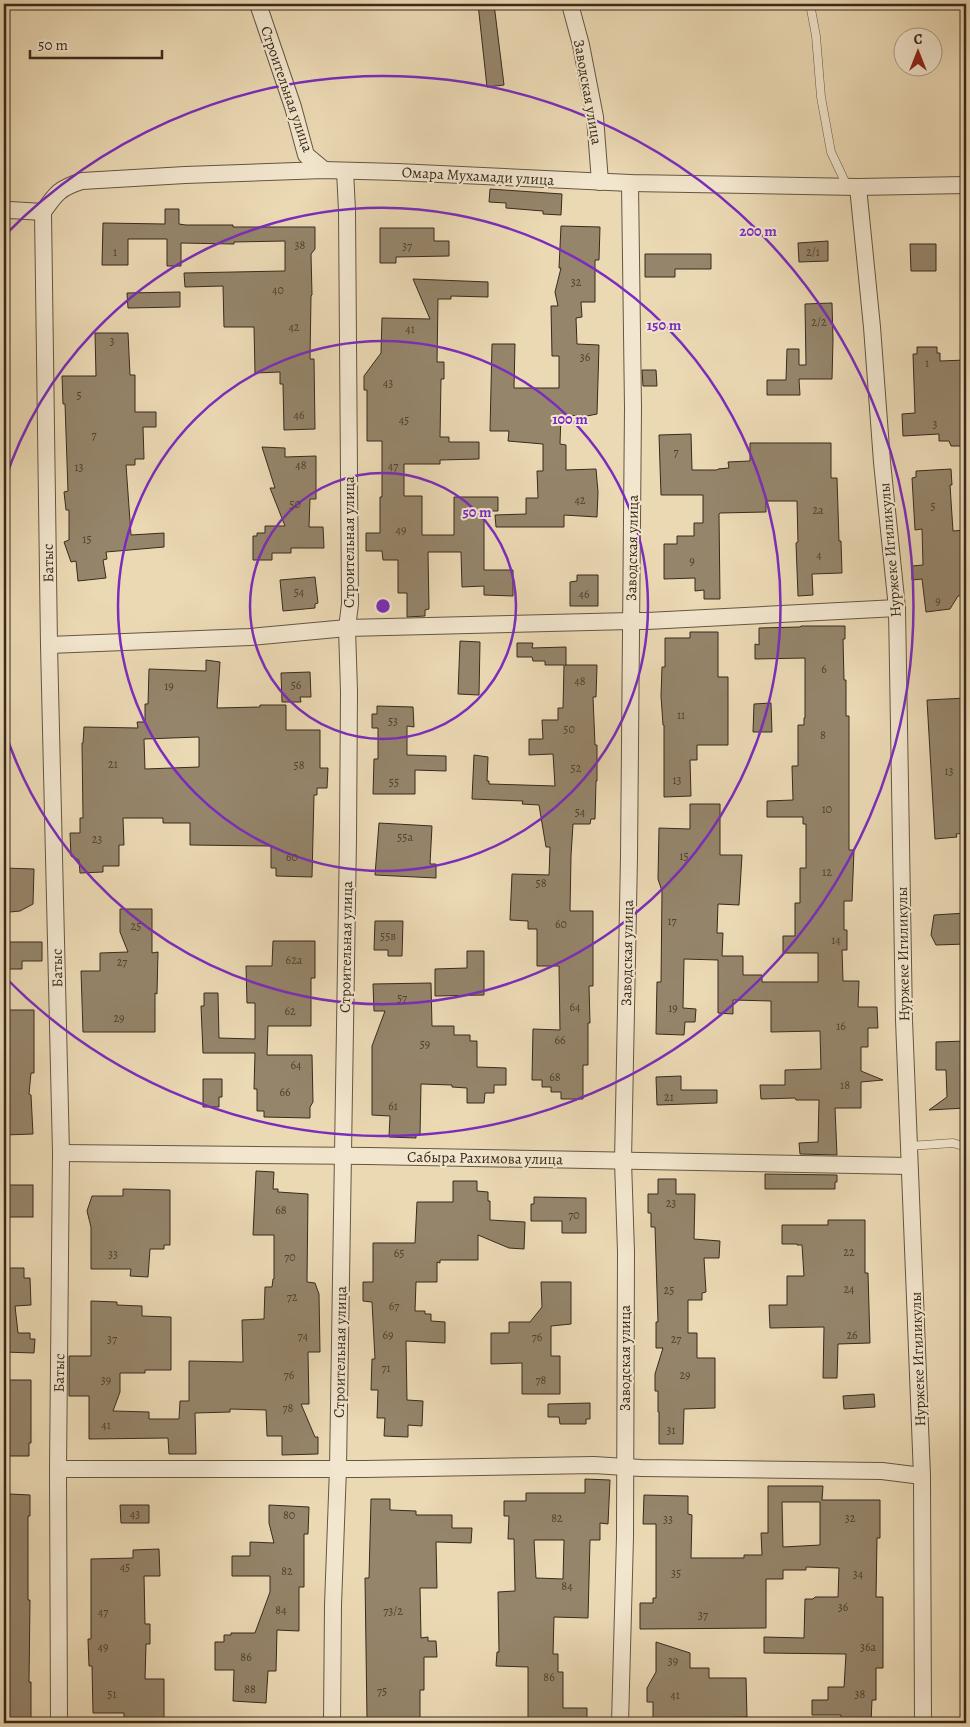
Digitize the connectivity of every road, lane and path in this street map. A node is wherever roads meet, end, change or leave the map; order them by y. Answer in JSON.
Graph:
{"nodes":[{"id":1,"x":258,"y":4,"type":"edge"},
{"id":2,"x":570,"y":4,"type":"edge"},
{"id":3,"x":810,"y":4,"type":"edge"},
{"id":4,"x":324,"y":170,"type":"junction"},
{"id":5,"x":344,"y":171,"type":"junction"},
{"id":6,"x":600,"y":182,"type":"junction"},
{"id":7,"x":630,"y":184,"type":"junction"},
{"id":8,"x":966,"y":185,"type":"edge"},
{"id":9,"x":853,"y":187,"type":"junction"},
{"id":10,"x":4,"y":211,"type":"edge"},
{"id":11,"x":43,"y":212,"type":"junction"},
{"id":12,"x":897,"y":608,"type":"junction"},
{"id":13,"x":631,"y":621,"type":"junction"},
{"id":14,"x":348,"y":628,"type":"junction"},
{"id":15,"x":49,"y":645,"type":"junction"},
{"id":16,"x":908,"y":1146,"type":"junction"},
{"id":17,"x":966,"y":1147,"type":"edge"},
{"id":18,"x":62,"y":1153,"type":"junction"},
{"id":19,"x":343,"y":1156,"type":"junction"},
{"id":20,"x":624,"y":1161,"type":"junction"},
{"id":21,"x":909,"y":1166,"type":"junction"},
{"id":22,"x":625,"y":1466,"type":"junction"},
{"id":23,"x":338,"y":1468,"type":"junction"},
{"id":24,"x":58,"y":1469,"type":"junction"},
{"id":25,"x":922,"y":1476,"type":"junction"},
{"id":26,"x":59,"y":1723,"type":"edge"},
{"id":27,"x":332,"y":1723,"type":"edge"},
{"id":28,"x":620,"y":1723,"type":"edge"},
{"id":29,"x":923,"y":1723,"type":"edge"}],
"edges":[{"from":1,"to":4,"type":"street","name":"Строительная улица"},
{"from":2,"to":6,"type":"street","name":"Заводская улица"},
{"from":3,"to":9,"type":"lane","name":"Нуржеке Игиликулы"},
{"from":4,"to":5,"type":"street","name":"Омара Мухамади улица"},
{"from":4,"to":11,"type":"street","name":"Омара Мухамади улица"},
{"from":5,"to":6,"type":"street","name":"Омара Мухамади улица"},
{"from":5,"to":14,"type":"street","name":"Строительная улица"},
{"from":6,"to":7,"type":"street","name":"Омара Мухамади улица"},
{"from":7,"to":9,"type":"street","name":"Омара Мухамади улица"},
{"from":7,"to":13,"type":"street","name":"Заводская улица"},
{"from":8,"to":9,"type":"street","name":"Омара Мухамади улица"},
{"from":9,"to":12,"type":"street","name":"Нуржеке Игиликулы"},
{"from":10,"to":11,"type":"street"},
{"from":11,"to":15,"type":"street","name":"Батыс"},
{"from":12,"to":13,"type":"street"},
{"from":12,"to":16,"type":"street","name":"Нуржеке Игиликулы"},
{"from":13,"to":14,"type":"street"},
{"from":13,"to":20,"type":"street","name":"Заводская улица"},
{"from":14,"to":15,"type":"street"},
{"from":14,"to":19,"type":"street","name":"Строительная улица"},
{"from":15,"to":18,"type":"street","name":"Батыс"},
{"from":16,"to":17,"type":"lane"},
{"from":16,"to":21,"type":"street","name":"Нуржеке Игиликулы"},
{"from":18,"to":19,"type":"street","name":"Сабыра Рахимова улица"},
{"from":18,"to":24,"type":"street","name":"Батыс"},
{"from":19,"to":20,"type":"street","name":"Сабыра Рахимова улица"},
{"from":19,"to":23,"type":"street","name":"Строительная улица"},
{"from":20,"to":21,"type":"street","name":"Сабыра Рахимова улица"},
{"from":20,"to":22,"type":"street","name":"Заводская улица"},
{"from":21,"to":25,"type":"street","name":"Нуржеке Игиликулы"},
{"from":22,"to":23,"type":"street"},
{"from":22,"to":25,"type":"street"},
{"from":22,"to":28,"type":"street","name":"Заводская улица"},
{"from":23,"to":24,"type":"street"},
{"from":23,"to":27,"type":"street","name":"Строительная улица"},
{"from":24,"to":26,"type":"street","name":"Батыс"},
{"from":25,"to":29,"type":"street","name":"Нуржеке Игиликулы"}]}
